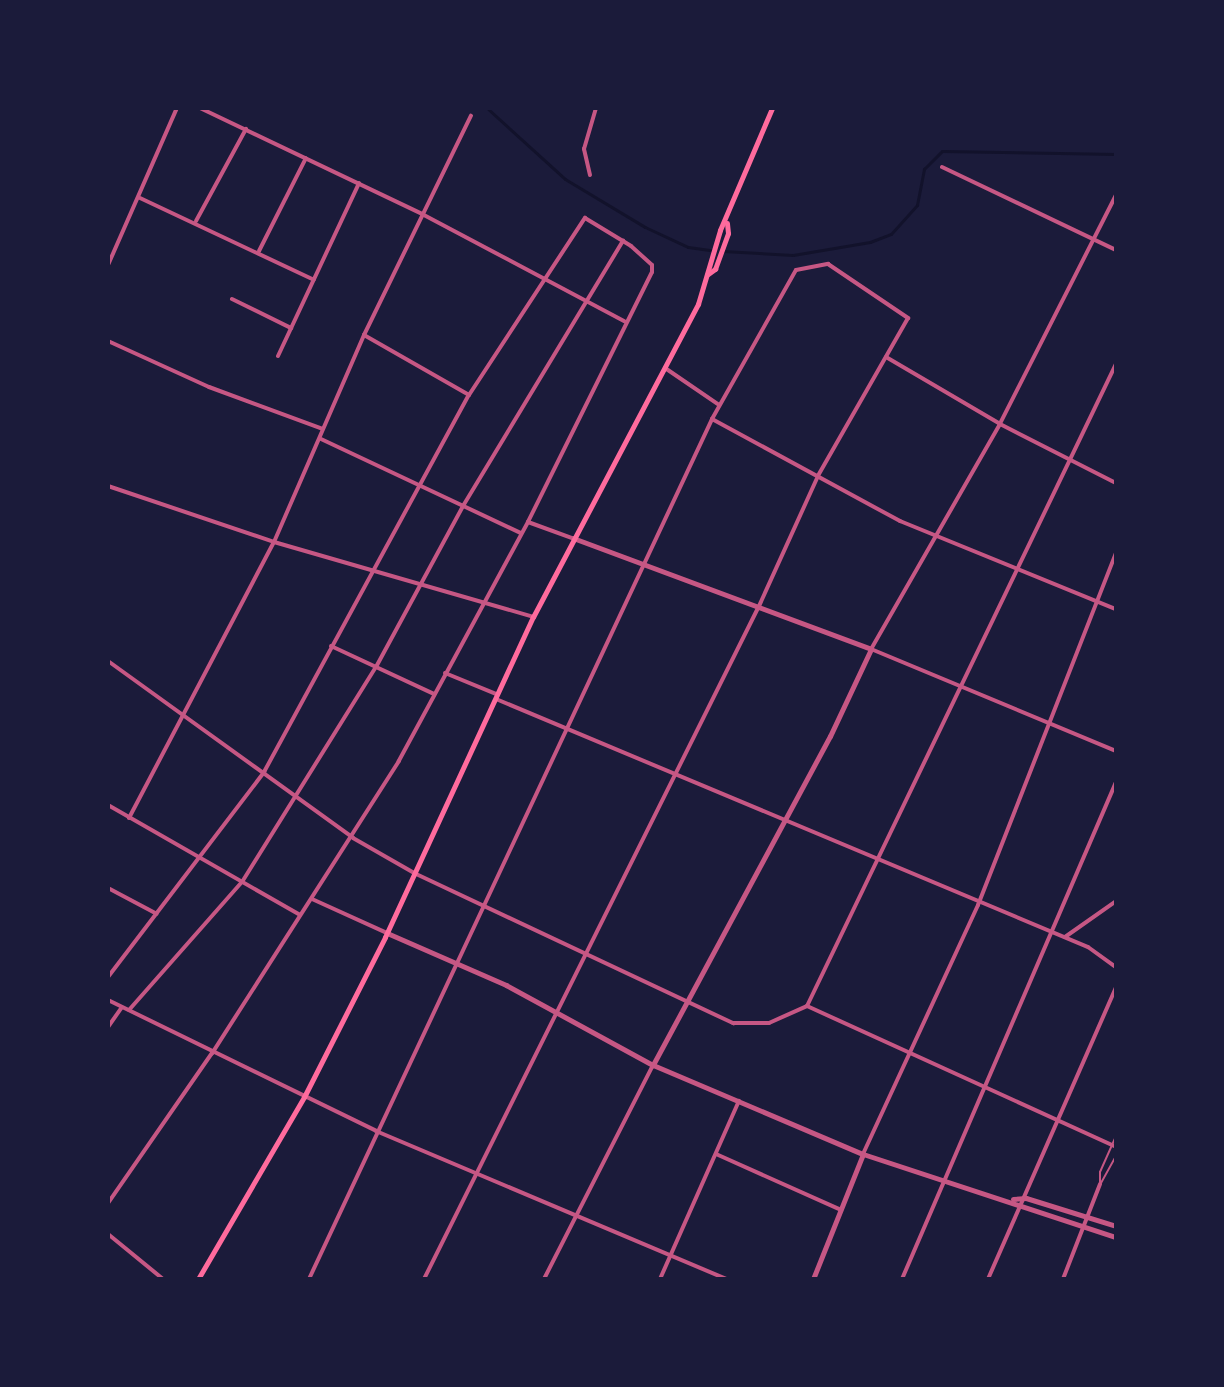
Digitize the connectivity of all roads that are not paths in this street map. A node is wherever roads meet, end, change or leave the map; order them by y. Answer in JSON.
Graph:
{"nodes":[{"id":1,"x":177,"y":108,"type":"edge"},
{"id":2,"x":200,"y":108,"type":"edge"},
{"id":3,"x":596,"y":108,"type":"edge"},
{"id":4,"x":772,"y":108,"type":"edge"},
{"id":5,"x":471,"y":116,"type":"dead end"},
{"id":6,"x":246,"y":129,"type":"junction"},
{"id":7,"x":306,"y":158,"type":"junction"},
{"id":8,"x":942,"y":167,"type":"dead end"},
{"id":9,"x":590,"y":175,"type":"dead end"},
{"id":10,"x":359,"y":183,"type":"junction"},
{"id":11,"x":1116,"y":195,"type":"edge"},
{"id":12,"x":140,"y":198,"type":"junction"},
{"id":13,"x":422,"y":214,"type":"junction"},
{"id":14,"x":196,"y":221,"type":"junction"},
{"id":15,"x":726,"y":222,"type":"junction"},
{"id":16,"x":1094,"y":240,"type":"junction"},
{"id":17,"x":623,"y":241,"type":"junction"},
{"id":18,"x":1116,"y":250,"type":"edge"},
{"id":19,"x":259,"y":251,"type":"junction"},
{"id":20,"x":108,"y":265,"type":"edge"},
{"id":21,"x":708,"y":274,"type":"junction"},
{"id":22,"x":314,"y":280,"type":"junction"},
{"id":23,"x":545,"y":283,"type":"junction"},
{"id":24,"x":232,"y":299,"type":"dead end"},
{"id":25,"x":586,"y":300,"type":"junction"},
{"id":26,"x":624,"y":321,"type":"junction"},
{"id":27,"x":291,"y":328,"type":"junction"},
{"id":28,"x":364,"y":335,"type":"junction"},
{"id":29,"x":108,"y":341,"type":"edge"},
{"id":30,"x":278,"y":356,"type":"dead end"},
{"id":31,"x":886,"y":357,"type":"junction"},
{"id":32,"x":1116,"y":364,"type":"edge"},
{"id":33,"x":665,"y":368,"type":"junction"},
{"id":34,"x":469,"y":395,"type":"junction"},
{"id":35,"x":720,"y":405,"type":"junction"},
{"id":36,"x":712,"y":419,"type":"junction"},
{"id":37,"x":1000,"y":424,"type":"junction"},
{"id":38,"x":323,"y":429,"type":"junction"},
{"id":39,"x":321,"y":439,"type":"junction"},
{"id":40,"x":1067,"y":459,"type":"junction"},
{"id":41,"x":818,"y":476,"type":"junction"},
{"id":42,"x":1116,"y":483,"type":"edge"},
{"id":43,"x":110,"y":486,"type":"edge"},
{"id":44,"x":418,"y":486,"type":"junction"},
{"id":45,"x":108,"y":493,"type":"edge"},
{"id":46,"x":463,"y":506,"type":"junction"},
{"id":47,"x":528,"y":522,"type":"junction"},
{"id":48,"x":521,"y":533,"type":"junction"},
{"id":49,"x":934,"y":537,"type":"junction"},
{"id":50,"x":572,"y":538,"type":"junction"},
{"id":51,"x":274,"y":542,"type":"junction"},
{"id":52,"x":1116,"y":552,"type":"edge"},
{"id":53,"x":645,"y":567,"type":"junction"},
{"id":54,"x":372,"y":569,"type":"junction"},
{"id":55,"x":1015,"y":570,"type":"junction"},
{"id":56,"x":424,"y":583,"type":"junction"},
{"id":57,"x":485,"y":600,"type":"junction"},
{"id":58,"x":1096,"y":601,"type":"junction"},
{"id":59,"x":758,"y":608,"type":"junction"},
{"id":60,"x":1116,"y":609,"type":"edge"},
{"id":61,"x":533,"y":617,"type":"junction"},
{"id":62,"x":331,"y":646,"type":"junction"},
{"id":63,"x":871,"y":649,"type":"junction"},
{"id":64,"x":108,"y":661,"type":"edge"},
{"id":65,"x":376,"y":667,"type":"junction"},
{"id":66,"x":445,"y":673,"type":"junction"},
{"id":67,"x":961,"y":684,"type":"junction"},
{"id":68,"x":434,"y":694,"type":"junction"},
{"id":69,"x":495,"y":696,"type":"junction"},
{"id":70,"x":183,"y":715,"type":"junction"},
{"id":71,"x":1047,"y":720,"type":"junction"},
{"id":72,"x":569,"y":730,"type":"junction"},
{"id":73,"x":1116,"y":751,"type":"edge"},
{"id":74,"x":264,"y":772,"type":"junction"},
{"id":75,"x":676,"y":774,"type":"junction"},
{"id":76,"x":1116,"y":782,"type":"edge"},
{"id":77,"x":295,"y":794,"type":"junction"},
{"id":78,"x":109,"y":807,"type":"edge"},
{"id":79,"x":129,"y":818,"type":"junction"},
{"id":80,"x":784,"y":820,"type":"junction"},
{"id":81,"x":353,"y":838,"type":"junction"},
{"id":82,"x":202,"y":859,"type":"junction"},
{"id":83,"x":880,"y":862,"type":"junction"},
{"id":84,"x":414,"y":873,"type":"junction"},
{"id":85,"x":242,"y":882,"type":"junction"},
{"id":86,"x":108,"y":888,"type":"edge"},
{"id":87,"x":312,"y":899,"type":"junction"},
{"id":88,"x":1116,"y":901,"type":"edge"},
{"id":89,"x":978,"y":905,"type":"junction"},
{"id":90,"x":485,"y":906,"type":"junction"},
{"id":91,"x":157,"y":914,"type":"junction"},
{"id":92,"x":301,"y":915,"type":"junction"},
{"id":93,"x":1049,"y":931,"type":"junction"},
{"id":94,"x":387,"y":933,"type":"junction"},
{"id":95,"x":1065,"y":937,"type":"junction"},
{"id":96,"x":584,"y":954,"type":"junction"},
{"id":97,"x":456,"y":962,"type":"junction"},
{"id":98,"x":1116,"y":967,"type":"edge"},
{"id":99,"x":108,"y":977,"type":"edge"},
{"id":100,"x":1116,"y":988,"type":"edge"},
{"id":101,"x":108,"y":1000,"type":"edge"},
{"id":102,"x":685,"y":1002,"type":"junction"},
{"id":103,"x":807,"y":1006,"type":"junction"},
{"id":104,"x":122,"y":1007,"type":"junction"},
{"id":105,"x":129,"y":1010,"type":"junction"},
{"id":106,"x":556,"y":1010,"type":"junction"},
{"id":107,"x":108,"y":1027,"type":"edge"},
{"id":108,"x":212,"y":1053,"type":"junction"},
{"id":109,"x":908,"y":1056,"type":"junction"},
{"id":110,"x":653,"y":1065,"type":"junction"},
{"id":111,"x":983,"y":1090,"type":"junction"},
{"id":112,"x":304,"y":1097,"type":"junction"},
{"id":113,"x":739,"y":1101,"type":"junction"},
{"id":114,"x":1059,"y":1122,"type":"junction"},
{"id":115,"x":376,"y":1131,"type":"junction"},
{"id":116,"x":1116,"y":1136,"type":"edge"},
{"id":117,"x":1114,"y":1146,"type":"edge"},
{"id":118,"x":716,"y":1154,"type":"junction"},
{"id":119,"x":863,"y":1154,"type":"junction"},
{"id":120,"x":1116,"y":1156,"type":"edge"},
{"id":121,"x":475,"y":1174,"type":"junction"},
{"id":122,"x":944,"y":1180,"type":"junction"},
{"id":123,"x":1100,"y":1184,"type":"junction"},
{"id":124,"x":1026,"y":1198,"type":"junction"},
{"id":125,"x":1012,"y":1199,"type":"junction"},
{"id":126,"x":108,"y":1203,"type":"edge"},
{"id":127,"x":1022,"y":1205,"type":"junction"},
{"id":128,"x":839,"y":1209,"type":"junction"},
{"id":129,"x":577,"y":1215,"type":"junction"},
{"id":130,"x":1088,"y":1218,"type":"junction"},
{"id":131,"x":1116,"y":1226,"type":"edge"},
{"id":132,"x":1084,"y":1227,"type":"junction"},
{"id":133,"x":108,"y":1234,"type":"edge"},
{"id":134,"x":1116,"y":1237,"type":"edge"},
{"id":135,"x":672,"y":1254,"type":"junction"},
{"id":136,"x":163,"y":1279,"type":"edge"},
{"id":137,"x":198,"y":1279,"type":"edge"},
{"id":138,"x":309,"y":1279,"type":"edge"},
{"id":139,"x":424,"y":1279,"type":"edge"},
{"id":140,"x":544,"y":1279,"type":"edge"},
{"id":141,"x":660,"y":1279,"type":"edge"},
{"id":142,"x":726,"y":1279,"type":"edge"},
{"id":143,"x":813,"y":1279,"type":"edge"},
{"id":144,"x":902,"y":1279,"type":"edge"},
{"id":145,"x":988,"y":1279,"type":"edge"},
{"id":146,"x":1063,"y":1279,"type":"edge"}],
"edges":[{"from":1,"to":12,"type":"street"},
{"from":2,"to":6,"type":"street"},
{"from":3,"to":9,"type":"street"},
{"from":4,"to":15,"type":"main road"},
{"from":5,"to":13,"type":"street"},
{"from":6,"to":7,"type":"street"},
{"from":6,"to":14,"type":"street"},
{"from":7,"to":10,"type":"street"},
{"from":7,"to":19,"type":"street"},
{"from":8,"to":16,"type":"street"},
{"from":10,"to":13,"type":"street"},
{"from":10,"to":22,"type":"street"},
{"from":11,"to":16,"type":"street"},
{"from":12,"to":14,"type":"street"},
{"from":12,"to":20,"type":"street"},
{"from":13,"to":23,"type":"street"},
{"from":13,"to":28,"type":"street"},
{"from":14,"to":19,"type":"street"},
{"from":15,"to":21,"type":"main road"},
{"from":15,"to":21,"type":"main road"},
{"from":16,"to":18,"type":"street"},
{"from":16,"to":37,"type":"street"},
{"from":17,"to":23,"type":"street"},
{"from":17,"to":25,"type":"street"},
{"from":17,"to":26,"type":"street"},
{"from":19,"to":22,"type":"street"},
{"from":21,"to":33,"type":"main road"},
{"from":22,"to":27,"type":"street"},
{"from":23,"to":25,"type":"street"},
{"from":23,"to":34,"type":"street"},
{"from":24,"to":27,"type":"street"},
{"from":25,"to":26,"type":"street"},
{"from":25,"to":46,"type":"street"},
{"from":26,"to":47,"type":"street"},
{"from":27,"to":30,"type":"street"},
{"from":28,"to":34,"type":"street"},
{"from":28,"to":38,"type":"street"},
{"from":29,"to":38,"type":"street"},
{"from":31,"to":35,"type":"street"},
{"from":31,"to":37,"type":"street"},
{"from":31,"to":41,"type":"street"},
{"from":32,"to":40,"type":"street"},
{"from":33,"to":35,"type":"street"},
{"from":33,"to":50,"type":"main road"},
{"from":34,"to":44,"type":"street"},
{"from":35,"to":36,"type":"street"},
{"from":36,"to":41,"type":"street"},
{"from":36,"to":53,"type":"street"},
{"from":37,"to":40,"type":"street"},
{"from":37,"to":49,"type":"street"},
{"from":38,"to":39,"type":"street"},
{"from":39,"to":44,"type":"street"},
{"from":39,"to":51,"type":"street"},
{"from":40,"to":42,"type":"street"},
{"from":40,"to":55,"type":"street"},
{"from":41,"to":49,"type":"street"},
{"from":41,"to":59,"type":"street"},
{"from":43,"to":45,"type":"street"},
{"from":43,"to":51,"type":"street"},
{"from":44,"to":46,"type":"street"},
{"from":44,"to":54,"type":"street"},
{"from":46,"to":48,"type":"street"},
{"from":46,"to":56,"type":"street"},
{"from":47,"to":48,"type":"street"},
{"from":47,"to":50,"type":"street"},
{"from":48,"to":57,"type":"street"},
{"from":49,"to":55,"type":"street"},
{"from":49,"to":63,"type":"street"},
{"from":50,"to":53,"type":"street"},
{"from":50,"to":61,"type":"main road"},
{"from":51,"to":54,"type":"street"},
{"from":51,"to":70,"type":"street"},
{"from":52,"to":58,"type":"street"},
{"from":53,"to":59,"type":"street"},
{"from":53,"to":72,"type":"street"},
{"from":54,"to":56,"type":"street"},
{"from":54,"to":62,"type":"street"},
{"from":55,"to":58,"type":"street"},
{"from":55,"to":67,"type":"street"},
{"from":56,"to":57,"type":"street"},
{"from":56,"to":65,"type":"street"},
{"from":57,"to":61,"type":"street"},
{"from":57,"to":66,"type":"street"},
{"from":58,"to":60,"type":"street"},
{"from":58,"to":71,"type":"street"},
{"from":59,"to":63,"type":"street"},
{"from":59,"to":75,"type":"street"},
{"from":61,"to":69,"type":"main road"},
{"from":62,"to":65,"type":"street"},
{"from":62,"to":74,"type":"street"},
{"from":63,"to":67,"type":"street"},
{"from":63,"to":80,"type":"street"},
{"from":64,"to":70,"type":"street"},
{"from":65,"to":68,"type":"street"},
{"from":65,"to":77,"type":"street"},
{"from":66,"to":68,"type":"street"},
{"from":66,"to":69,"type":"street"},
{"from":67,"to":71,"type":"street"},
{"from":67,"to":83,"type":"street"},
{"from":68,"to":81,"type":"street"},
{"from":69,"to":72,"type":"street"},
{"from":69,"to":84,"type":"main road"},
{"from":70,"to":74,"type":"street"},
{"from":70,"to":79,"type":"street"},
{"from":71,"to":73,"type":"street"},
{"from":71,"to":89,"type":"street"},
{"from":72,"to":75,"type":"street"},
{"from":72,"to":90,"type":"street"},
{"from":74,"to":77,"type":"street"},
{"from":74,"to":82,"type":"street"},
{"from":75,"to":80,"type":"street"},
{"from":75,"to":96,"type":"street"},
{"from":76,"to":93,"type":"street"},
{"from":77,"to":81,"type":"street"},
{"from":77,"to":85,"type":"street"},
{"from":78,"to":79,"type":"street"},
{"from":79,"to":82,"type":"street"},
{"from":80,"to":83,"type":"street"},
{"from":80,"to":102,"type":"street"},
{"from":81,"to":84,"type":"street"},
{"from":81,"to":87,"type":"street"},
{"from":82,"to":85,"type":"street"},
{"from":82,"to":91,"type":"street"},
{"from":83,"to":89,"type":"street"},
{"from":83,"to":103,"type":"street"},
{"from":84,"to":90,"type":"street"},
{"from":84,"to":94,"type":"main road"},
{"from":85,"to":92,"type":"street"},
{"from":85,"to":105,"type":"street"},
{"from":86,"to":91,"type":"street"},
{"from":87,"to":92,"type":"street"},
{"from":87,"to":94,"type":"street"},
{"from":88,"to":95,"type":"street"},
{"from":89,"to":93,"type":"street"},
{"from":89,"to":109,"type":"street"},
{"from":90,"to":96,"type":"street"},
{"from":90,"to":97,"type":"street"},
{"from":91,"to":99,"type":"street"},
{"from":92,"to":108,"type":"street"},
{"from":93,"to":95,"type":"street"},
{"from":93,"to":111,"type":"street"},
{"from":94,"to":97,"type":"street"},
{"from":94,"to":112,"type":"main road"},
{"from":95,"to":98,"type":"street"},
{"from":96,"to":102,"type":"street"},
{"from":96,"to":106,"type":"street"},
{"from":97,"to":106,"type":"street"},
{"from":97,"to":115,"type":"street"},
{"from":100,"to":114,"type":"street"},
{"from":101,"to":104,"type":"street"},
{"from":102,"to":103,"type":"street"},
{"from":102,"to":110,"type":"street"},
{"from":103,"to":109,"type":"street"},
{"from":104,"to":105,"type":"street"},
{"from":104,"to":107,"type":"street"},
{"from":105,"to":108,"type":"street"},
{"from":106,"to":110,"type":"street"},
{"from":106,"to":121,"type":"street"},
{"from":108,"to":112,"type":"street"},
{"from":108,"to":126,"type":"street"},
{"from":109,"to":111,"type":"street"},
{"from":109,"to":119,"type":"street"},
{"from":110,"to":113,"type":"street"},
{"from":110,"to":129,"type":"street"},
{"from":111,"to":114,"type":"street"},
{"from":111,"to":122,"type":"street"},
{"from":112,"to":115,"type":"street"},
{"from":112,"to":137,"type":"main road"},
{"from":113,"to":118,"type":"street"},
{"from":113,"to":119,"type":"street"},
{"from":114,"to":117,"type":"street"},
{"from":114,"to":124,"type":"street"},
{"from":115,"to":121,"type":"street"},
{"from":115,"to":138,"type":"street"},
{"from":116,"to":117,"type":"lane"},
{"from":117,"to":123,"type":"lane"},
{"from":118,"to":128,"type":"street"},
{"from":118,"to":135,"type":"street"},
{"from":119,"to":122,"type":"street"},
{"from":119,"to":128,"type":"street"},
{"from":120,"to":123,"type":"lane"},
{"from":121,"to":129,"type":"street"},
{"from":121,"to":139,"type":"street"},
{"from":122,"to":125,"type":"street"},
{"from":122,"to":144,"type":"street"},
{"from":123,"to":130,"type":"street"},
{"from":124,"to":125,"type":"street"},
{"from":124,"to":127,"type":"street"},
{"from":124,"to":130,"type":"street"},
{"from":125,"to":127,"type":"street"},
{"from":127,"to":132,"type":"street"},
{"from":127,"to":145,"type":"street"},
{"from":128,"to":143,"type":"street"},
{"from":129,"to":135,"type":"street"},
{"from":129,"to":140,"type":"street"},
{"from":130,"to":131,"type":"street"},
{"from":130,"to":132,"type":"street"},
{"from":132,"to":134,"type":"street"},
{"from":132,"to":146,"type":"street"},
{"from":133,"to":136,"type":"street"},
{"from":135,"to":141,"type":"street"},
{"from":135,"to":142,"type":"street"}]}
